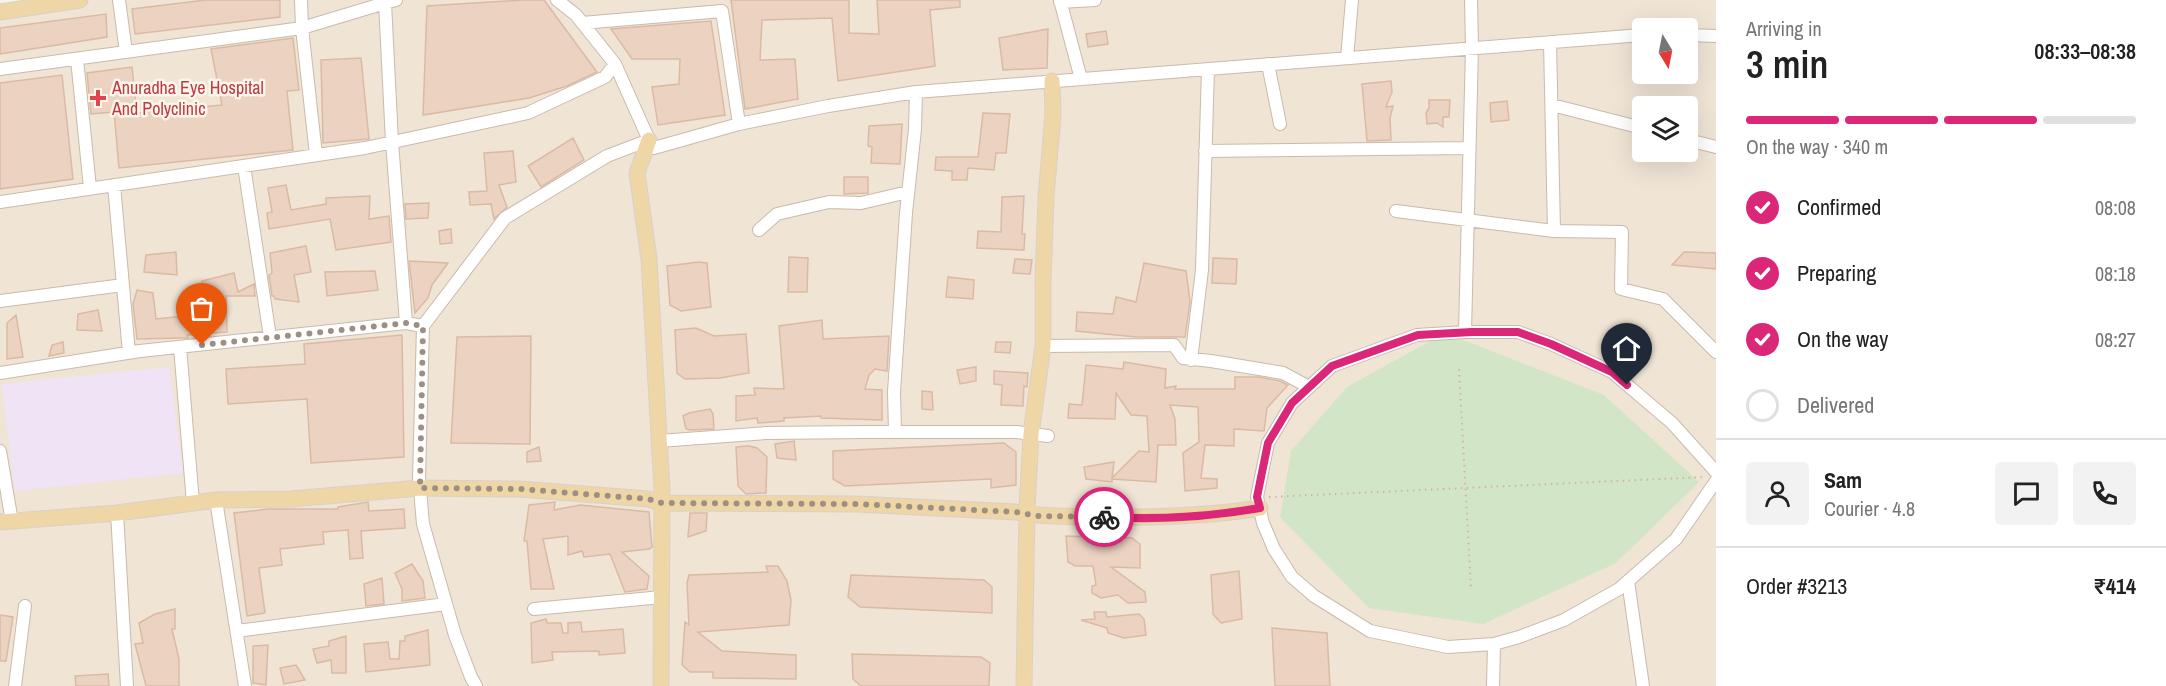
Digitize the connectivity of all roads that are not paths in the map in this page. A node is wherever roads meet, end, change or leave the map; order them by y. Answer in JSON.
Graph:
{"nodes":[{"id":1,"x":80,"y":0,"type":"edge"},
{"id":2,"x":119,"y":0,"type":"edge"},
{"id":3,"x":301,"y":0,"type":"edge"},
{"id":4,"x":557,"y":0,"type":"edge"},
{"id":5,"x":1095,"y":0,"type":"edge"},
{"id":6,"x":1353,"y":0,"type":"edge"},
{"id":7,"x":1471,"y":0,"type":"edge"},
{"id":8,"x":388,"y":1,"type":"edge"},
{"id":9,"x":1060,"y":1,"type":"edge"},
{"id":10,"x":0,"y":12,"type":"edge"},
{"id":11,"x":582,"y":23,"type":"junction"},
{"id":12,"x":302,"y":28,"type":"junction"},
{"id":13,"x":1698,"y":35,"type":"edge"},
{"id":14,"x":1632,"y":36,"type":"edge"},
{"id":15,"x":1716,"y":36,"type":"edge"},
{"id":16,"x":1550,"y":42,"type":"junction"},
{"id":17,"x":1472,"y":48,"type":"junction"},
{"id":18,"x":126,"y":52,"type":"junction"},
{"id":19,"x":1347,"y":58,"type":"junction"},
{"id":20,"x":77,"y":59,"type":"junction"},
{"id":21,"x":615,"y":64,"type":"junction"},
{"id":22,"x":1268,"y":64,"type":"junction"},
{"id":23,"x":0,"y":69,"type":"edge"},
{"id":24,"x":1208,"y":69,"type":"junction"},
{"id":25,"x":1082,"y":79,"type":"junction"},
{"id":26,"x":1053,"y":81,"type":"junction"},
{"id":27,"x":916,"y":92,"type":"junction"},
{"id":28,"x":1552,"y":105,"type":"junction"},
{"id":29,"x":739,"y":124,"type":"junction"},
{"id":30,"x":1280,"y":124,"type":"dead end"},
{"id":31,"x":1632,"y":125,"type":"edge"},
{"id":32,"x":649,"y":140,"type":"junction"},
{"id":33,"x":392,"y":142,"type":"junction"},
{"id":34,"x":1698,"y":142,"type":"edge"},
{"id":35,"x":1716,"y":147,"type":"edge"},
{"id":36,"x":1469,"y":148,"type":"junction"},
{"id":37,"x":1205,"y":151,"type":"junction"},
{"id":38,"x":316,"y":155,"type":"junction"},
{"id":39,"x":244,"y":166,"type":"junction"},
{"id":40,"x":114,"y":185,"type":"junction"},
{"id":41,"x":90,"y":188,"type":"junction"},
{"id":42,"x":908,"y":192,"type":"junction"},
{"id":43,"x":0,"y":201,"type":"edge"},
{"id":44,"x":1396,"y":212,"type":"dead end"},
{"id":45,"x":1468,"y":220,"type":"junction"},
{"id":46,"x":759,"y":230,"type":"dead end"},
{"id":47,"x":1554,"y":231,"type":"junction"},
{"id":48,"x":123,"y":285,"type":"junction"},
{"id":49,"x":0,"y":301,"type":"edge"},
{"id":50,"x":406,"y":323,"type":"junction"},
{"id":51,"x":423,"y":326,"type":"junction"},
{"id":52,"x":1465,"y":332,"type":"junction"},
{"id":53,"x":270,"y":337,"type":"junction"},
{"id":54,"x":1043,"y":346,"type":"junction"},
{"id":55,"x":180,"y":347,"type":"junction"},
{"id":56,"x":1716,"y":352,"type":"edge"},
{"id":57,"x":129,"y":353,"type":"junction"},
{"id":58,"x":1191,"y":360,"type":"junction"},
{"id":59,"x":0,"y":373,"type":"edge"},
{"id":60,"x":1309,"y":387,"type":"junction"},
{"id":61,"x":895,"y":432,"type":"junction"},
{"id":62,"x":1031,"y":434,"type":"junction"},
{"id":63,"x":1048,"y":436,"type":"dead end"},
{"id":64,"x":659,"y":441,"type":"junction"},
{"id":65,"x":0,"y":451,"type":"edge"},
{"id":66,"x":1712,"y":477,"type":"edge"},
{"id":67,"x":420,"y":488,"type":"junction"},
{"id":68,"x":216,"y":500,"type":"junction"},
{"id":69,"x":193,"y":503,"type":"junction"},
{"id":70,"x":662,"y":503,"type":"junction"},
{"id":71,"x":1258,"y":503,"type":"junction"},
{"id":72,"x":117,"y":513,"type":"junction"},
{"id":73,"x":1027,"y":514,"type":"junction"},
{"id":74,"x":6,"y":519,"type":"edge"},
{"id":75,"x":1628,"y":581,"type":"junction"},
{"id":76,"x":663,"y":597,"type":"junction"},
{"id":77,"x":446,"y":604,"type":"junction"},
{"id":78,"x":25,"y":606,"type":"dead end"},
{"id":79,"x":534,"y":609,"type":"dead end"},
{"id":80,"x":237,"y":631,"type":"junction"},
{"id":81,"x":1494,"y":644,"type":"junction"},
{"id":82,"x":15,"y":686,"type":"edge"},
{"id":83,"x":127,"y":686,"type":"edge"},
{"id":84,"x":245,"y":686,"type":"edge"},
{"id":85,"x":476,"y":686,"type":"edge"},
{"id":86,"x":662,"y":686,"type":"edge"},
{"id":87,"x":1024,"y":686,"type":"edge"},
{"id":88,"x":1493,"y":686,"type":"edge"},
{"id":89,"x":1643,"y":686,"type":"edge"}],
"edges":[{"from":1,"to":10,"type":"main road"},
{"from":2,"to":18,"type":"street"},
{"from":3,"to":12,"type":"street"},
{"from":4,"to":11,"type":"street"},
{"from":5,"to":9,"type":"street"},
{"from":6,"to":19,"type":"street"},
{"from":7,"to":17,"type":"street"},
{"from":8,"to":12,"type":"street"},
{"from":8,"to":33,"type":"street"},
{"from":9,"to":25,"type":"street"},
{"from":11,"to":21,"type":"street"},
{"from":11,"to":29,"type":"street"},
{"from":12,"to":18,"type":"street"},
{"from":12,"to":38,"type":"street"},
{"from":13,"to":15,"type":"street"},
{"from":14,"to":16,"type":"street"},
{"from":16,"to":17,"type":"street"},
{"from":16,"to":28,"type":"street"},
{"from":17,"to":19,"type":"street"},
{"from":17,"to":36,"type":"street"},
{"from":18,"to":20,"type":"street"},
{"from":19,"to":22,"type":"street"},
{"from":20,"to":23,"type":"street"},
{"from":20,"to":41,"type":"street"},
{"from":21,"to":32,"type":"street"},
{"from":21,"to":33,"type":"street"},
{"from":22,"to":24,"type":"street"},
{"from":22,"to":30,"type":"street"},
{"from":24,"to":25,"type":"street"},
{"from":24,"to":37,"type":"street"},
{"from":25,"to":26,"type":"street"},
{"from":26,"to":27,"type":"street"},
{"from":26,"to":54,"type":"main road"},
{"from":27,"to":29,"type":"street"},
{"from":27,"to":42,"type":"street"},
{"from":28,"to":31,"type":"street"},
{"from":28,"to":47,"type":"street"},
{"from":29,"to":32,"type":"street"},
{"from":32,"to":51,"type":"street"},
{"from":32,"to":64,"type":"main road"},
{"from":33,"to":38,"type":"street"},
{"from":33,"to":50,"type":"street"},
{"from":34,"to":35,"type":"street"},
{"from":36,"to":37,"type":"street"},
{"from":36,"to":45,"type":"street"},
{"from":37,"to":58,"type":"street"},
{"from":38,"to":39,"type":"street"},
{"from":39,"to":40,"type":"street"},
{"from":39,"to":53,"type":"street"},
{"from":40,"to":41,"type":"street"},
{"from":40,"to":48,"type":"street"},
{"from":41,"to":43,"type":"street"},
{"from":42,"to":46,"type":"street"},
{"from":42,"to":61,"type":"street"},
{"from":44,"to":45,"type":"street"},
{"from":45,"to":47,"type":"street"},
{"from":45,"to":52,"type":"street"},
{"from":47,"to":56,"type":"street"},
{"from":48,"to":49,"type":"street"},
{"from":48,"to":57,"type":"street"},
{"from":50,"to":51,"type":"street"},
{"from":50,"to":53,"type":"street"},
{"from":51,"to":67,"type":"street"},
{"from":52,"to":60,"type":"street"},
{"from":52,"to":66,"type":"street"},
{"from":53,"to":55,"type":"street"},
{"from":54,"to":58,"type":"street"},
{"from":54,"to":62,"type":"main road"},
{"from":55,"to":57,"type":"street"},
{"from":55,"to":69,"type":"street"},
{"from":57,"to":59,"type":"street"},
{"from":58,"to":60,"type":"street"},
{"from":60,"to":71,"type":"street"},
{"from":61,"to":62,"type":"street"},
{"from":61,"to":64,"type":"street"},
{"from":62,"to":63,"type":"street"},
{"from":62,"to":73,"type":"main road"},
{"from":64,"to":70,"type":"main road"},
{"from":65,"to":74,"type":"street"},
{"from":66,"to":75,"type":"street"},
{"from":67,"to":68,"type":"main road"},
{"from":67,"to":70,"type":"main road"},
{"from":67,"to":77,"type":"street"},
{"from":68,"to":69,"type":"main road"},
{"from":68,"to":80,"type":"street"},
{"from":69,"to":72,"type":"main road"},
{"from":70,"to":73,"type":"main road"},
{"from":70,"to":76,"type":"main road"},
{"from":71,"to":73,"type":"main road"},
{"from":71,"to":81,"type":"street"},
{"from":72,"to":74,"type":"main road"},
{"from":72,"to":83,"type":"street"},
{"from":73,"to":87,"type":"main road"},
{"from":75,"to":81,"type":"street"},
{"from":75,"to":89,"type":"street"},
{"from":76,"to":79,"type":"street"},
{"from":76,"to":86,"type":"main road"},
{"from":77,"to":80,"type":"street"},
{"from":77,"to":85,"type":"street"},
{"from":78,"to":82,"type":"street"},
{"from":80,"to":84,"type":"street"},
{"from":81,"to":88,"type":"street"}]}
